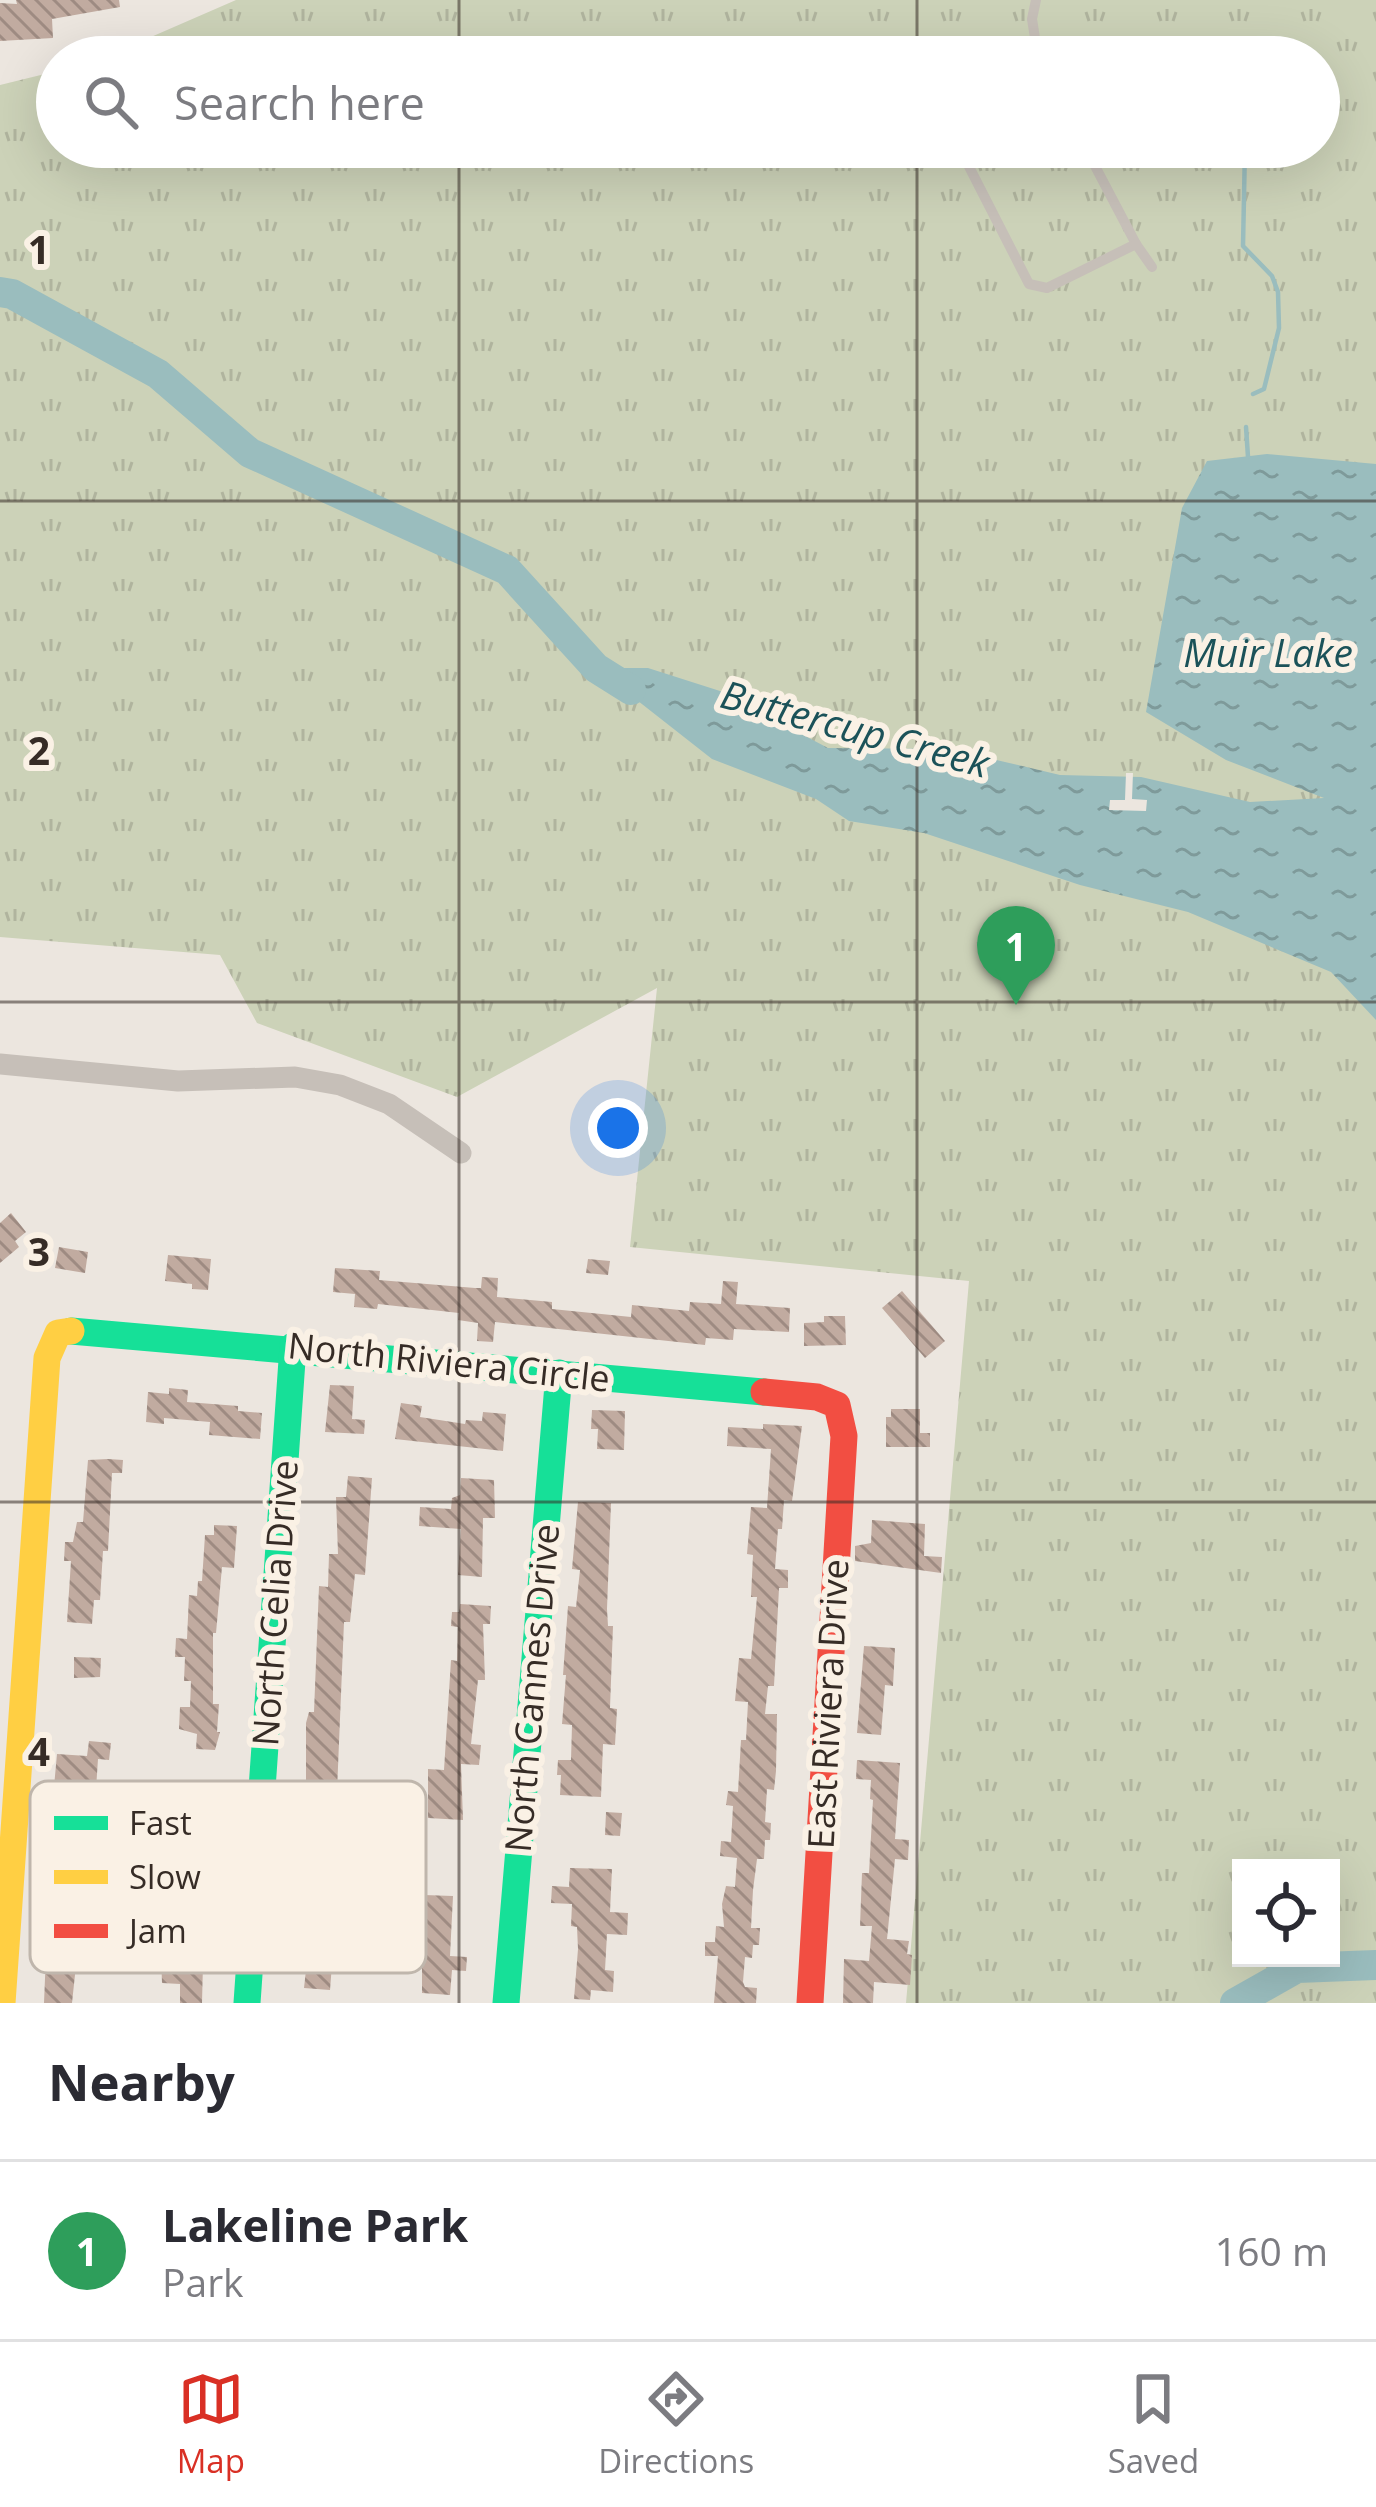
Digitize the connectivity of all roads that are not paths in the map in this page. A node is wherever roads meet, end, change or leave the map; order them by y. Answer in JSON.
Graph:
{"nodes":[{"id":1,"x":1036,"y":0,"type":"edge"},
{"id":2,"x":1034,"y":36,"type":"edge"},
{"id":3,"x":970,"y":168,"type":"edge"},
{"id":4,"x":1096,"y":168,"type":"edge"},
{"id":5,"x":1136,"y":244,"type":"junction"},
{"id":6,"x":1152,"y":267,"type":"dead end"},
{"id":7,"x":0,"y":1064,"type":"edge"},
{"id":8,"x":461,"y":1153,"type":"dead end"},
{"id":9,"x":293,"y":1346,"type":"junction"},
{"id":10,"x":559,"y":1373,"type":"junction"},
{"id":11,"x":837,"y":1406,"type":"joint"},
{"id":12,"x":263,"y":1781,"type":"edge"},
{"id":13,"x":250,"y":1973,"type":"edge"},
{"id":14,"x":2,"y":1990,"type":"edge"},
{"id":15,"x":248,"y":2003,"type":"edge"},
{"id":16,"x":506,"y":2003,"type":"edge"},
{"id":17,"x":810,"y":2003,"type":"edge"}],
"edges":[{"from":1,"to":2,"type":"lane"},
{"from":3,"to":5,"type":"lane"},
{"from":4,"to":5,"type":"lane"},
{"from":5,"to":6,"type":"lane"},
{"from":7,"to":8,"type":"street"},
{"from":9,"to":10,"type":"street","name":"North Riviera Circle"},
{"from":9,"to":12,"type":"street","name":"North Celia Drive"},
{"from":9,"to":14,"type":"street","name":"North Riviera Circle"},
{"from":10,"to":11,"type":"street","name":"North Riviera Circle"},
{"from":10,"to":16,"type":"street","name":"North Cannes Drive"},
{"from":11,"to":17,"type":"street","name":"East Riviera Drive"},
{"from":13,"to":15,"type":"street","name":"North Celia Drive"}]}
